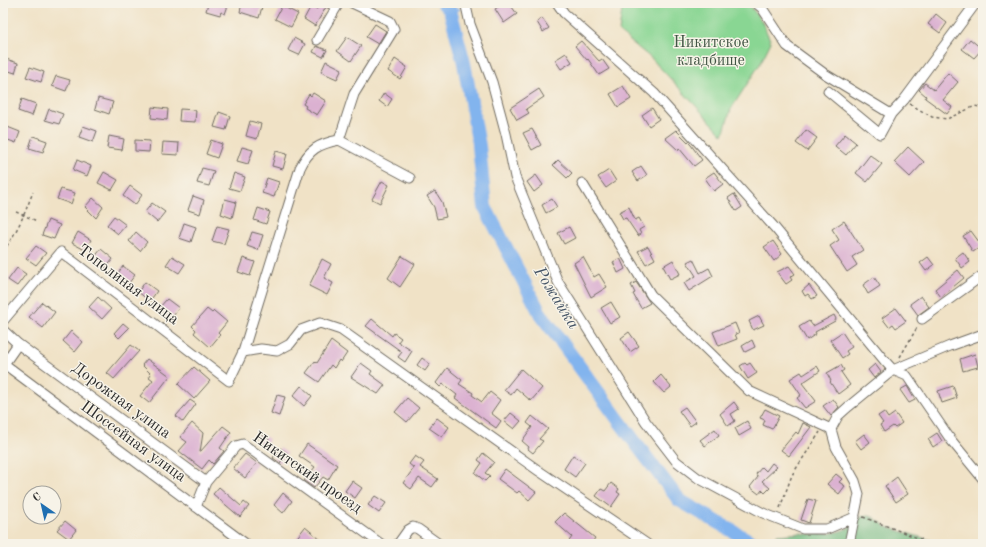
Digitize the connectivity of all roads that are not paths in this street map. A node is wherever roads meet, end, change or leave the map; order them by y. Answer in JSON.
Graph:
{"nodes":[{"id":1,"x":339,"y":3,"type":"edge"},
{"id":2,"x":352,"y":3,"type":"edge"},
{"id":3,"x":468,"y":3,"type":"edge"},
{"id":4,"x":557,"y":3,"type":"edge"},
{"id":5,"x":756,"y":3,"type":"edge"},
{"id":6,"x":976,"y":3,"type":"edge"},
{"id":7,"x":317,"y":40,"type":"dead end"},
{"id":8,"x":828,"y":91,"type":"dead end"},
{"id":9,"x":891,"y":114,"type":"junction"},
{"id":10,"x":339,"y":140,"type":"junction"},
{"id":11,"x":410,"y":178,"type":"dead end"},
{"id":12,"x":582,"y":183,"type":"dead end"},
{"id":13,"x":983,"y":274,"type":"edge"},
{"id":14,"x":922,"y":319,"type":"road end"},
{"id":15,"x":3,"y":321,"type":"edge"},
{"id":16,"x":3,"y":330,"type":"edge"},
{"id":17,"x":983,"y":334,"type":"edge"},
{"id":18,"x":18,"y":344,"type":"junction"},
{"id":19,"x":243,"y":352,"type":"junction"},
{"id":20,"x":4,"y":364,"type":"edge"},
{"id":21,"x":893,"y":370,"type":"junction"},
{"id":22,"x":828,"y":427,"type":"junction"},
{"id":23,"x":983,"y":479,"type":"edge"},
{"id":24,"x":206,"y":482,"type":"junction"},
{"id":25,"x":196,"y":507,"type":"junction"},
{"id":26,"x":855,"y":517,"type":"junction"},
{"id":27,"x":246,"y":544,"type":"edge"},
{"id":28,"x":382,"y":544,"type":"edge"},
{"id":29,"x":398,"y":544,"type":"edge"},
{"id":30,"x":439,"y":544,"type":"edge"},
{"id":31,"x":647,"y":544,"type":"edge"},
{"id":32,"x":849,"y":544,"type":"edge"}],
"edges":[{"from":1,"to":7,"type":"street"},
{"from":2,"to":10,"type":"street"},
{"from":3,"to":26,"type":"street"},
{"from":4,"to":21,"type":"street"},
{"from":5,"to":9,"type":"street"},
{"from":6,"to":9,"type":"street"},
{"from":8,"to":9,"type":"street"},
{"from":10,"to":11,"type":"street"},
{"from":10,"to":19,"type":"street"},
{"from":12,"to":22,"type":"street"},
{"from":13,"to":14,"type":"street"},
{"from":15,"to":19,"type":"street","name":"Тополиная улица"},
{"from":16,"to":18,"type":"street"},
{"from":17,"to":21,"type":"street"},
{"from":18,"to":20,"type":"street"},
{"from":18,"to":24,"type":"street","name":"Дорожная улица"},
{"from":19,"to":31,"type":"street"},
{"from":20,"to":25,"type":"street","name":"Шоссейная улица"},
{"from":21,"to":22,"type":"street"},
{"from":21,"to":23,"type":"street"},
{"from":22,"to":26,"type":"street"},
{"from":24,"to":25,"type":"street","name":"Никитский проезд"},
{"from":24,"to":28,"type":"street","name":"Никитский проезд"},
{"from":25,"to":27,"type":"street","name":"Шоссейная улица"},
{"from":26,"to":32,"type":"street"},
{"from":29,"to":30,"type":"street"}]}
